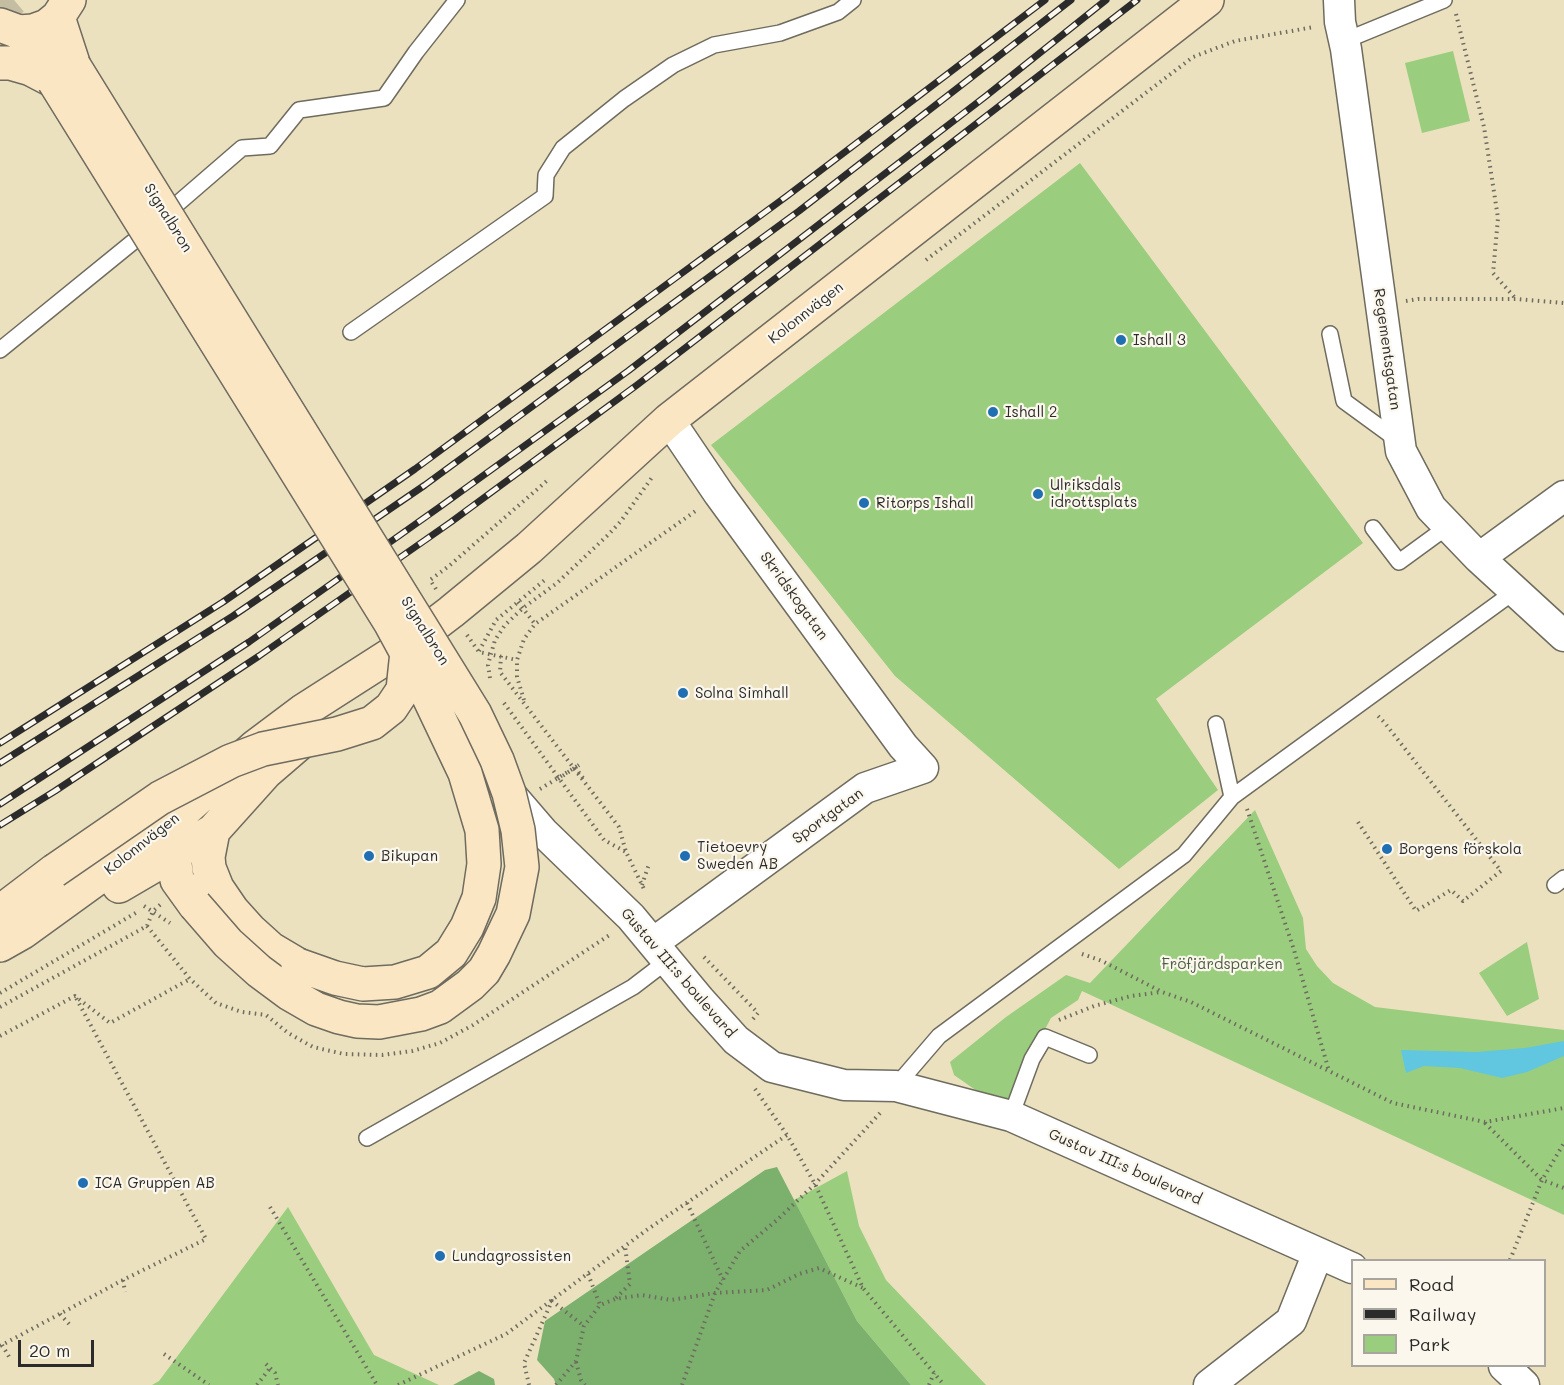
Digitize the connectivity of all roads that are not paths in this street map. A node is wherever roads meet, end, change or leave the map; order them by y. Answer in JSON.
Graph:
{"nodes":[{"id":1,"x":457,"y":0,"type":"edge"},
{"id":2,"x":853,"y":0,"type":"edge"},
{"id":3,"x":1207,"y":0,"type":"edge"},
{"id":4,"x":1339,"y":0,"type":"edge"},
{"id":5,"x":1444,"y":0,"type":"edge"},
{"id":6,"x":64,"y":8,"type":"edge"},
{"id":7,"x":5,"y":28,"type":"edge"},
{"id":8,"x":1332,"y":33,"type":"junction"},
{"id":9,"x":0,"y":63,"type":"edge"},
{"id":10,"x":54,"y":81,"type":"junction"},
{"id":11,"x":351,"y":332,"type":"dead end"},
{"id":12,"x":1330,"y":334,"type":"dead end"},
{"id":13,"x":0,"y":350,"type":"edge"},
{"id":14,"x":677,"y":431,"type":"junction"},
{"id":15,"x":1400,"y":439,"type":"junction"},
{"id":16,"x":1564,"y":496,"type":"edge"},
{"id":17,"x":1447,"y":527,"type":"junction"},
{"id":18,"x":1373,"y":528,"type":"dead end"},
{"id":19,"x":1479,"y":558,"type":"junction"},
{"id":20,"x":1515,"y":591,"type":"junction"},
{"id":21,"x":1564,"y":636,"type":"edge"},
{"id":22,"x":412,"y":645,"type":"junction"},
{"id":23,"x":1216,"y":724,"type":"dead end"},
{"id":24,"x":255,"y":747,"type":"junction"},
{"id":25,"x":923,"y":768,"type":"joint"},
{"id":26,"x":1237,"y":794,"type":"junction"},
{"id":27,"x":213,"y":831,"type":"junction"},
{"id":28,"x":174,"y":855,"type":"junction"},
{"id":29,"x":98,"y":903,"type":"junction"},
{"id":30,"x":179,"y":903,"type":"junction"},
{"id":31,"x":8,"y":930,"type":"edge"},
{"id":32,"x":660,"y":952,"type":"junction"},
{"id":33,"x":1089,"y":1055,"type":"dead end"},
{"id":34,"x":896,"y":1086,"type":"junction"},
{"id":35,"x":1011,"y":1116,"type":"junction"},
{"id":36,"x":367,"y":1138,"type":"dead end"},
{"id":37,"x":1318,"y":1252,"type":"junction"},
{"id":38,"x":1351,"y":1267,"type":"edge"},
{"id":39,"x":1506,"y":1367,"type":"edge"},
{"id":40,"x":1209,"y":1385,"type":"edge"},
{"id":41,"x":1524,"y":1385,"type":"edge"}],
"edges":[{"from":1,"to":13,"type":"lane"},
{"from":2,"to":11,"type":"lane"},
{"from":3,"to":14,"type":"street","name":"Kolonnvägen"},
{"from":4,"to":8,"type":"street","name":"Regementsgatan"},
{"from":5,"to":8,"type":"lane"},
{"from":6,"to":7,"type":"street"},
{"from":6,"to":30,"type":"street","name":"Signalbron","bridge":true},
{"from":7,"to":10,"type":"street","name":"Signalbron"},
{"from":8,"to":15,"type":"street","name":"Regementsgatan"},
{"from":9,"to":10,"type":"street"},
{"from":10,"to":22,"type":"street","name":"Signalbron","bridge":true},
{"from":12,"to":15,"type":"lane"},
{"from":14,"to":22,"type":"street","name":"Kolonnvägen"},
{"from":14,"to":25,"type":"street","name":"Skridskogatan"},
{"from":15,"to":17,"type":"street","name":"Regementsgatan"},
{"from":16,"to":19,"type":"street"},
{"from":17,"to":18,"type":"lane"},
{"from":17,"to":19,"type":"street","name":"Regementsgatan"},
{"from":19,"to":20,"type":"street","name":"Regementsgatan"},
{"from":20,"to":21,"type":"street","name":"Regementsgatan"},
{"from":20,"to":26,"type":"lane"},
{"from":22,"to":24,"type":"street","name":"Kolonnvägen"},
{"from":22,"to":27,"type":"street","name":"Kolonnvägen"},
{"from":22,"to":27,"type":"street","name":"Signalbron","bridge":true},
{"from":22,"to":31,"type":"street","bridge":true},
{"from":22,"to":32,"type":"street","name":"Gustav III:s boulevard"},
{"from":23,"to":26,"type":"lane"},
{"from":24,"to":28,"type":"street","name":"Kolonnvägen"},
{"from":24,"to":31,"type":"street","name":"Kolonnvägen"},
{"from":25,"to":32,"type":"street","name":"Sportgatan"},
{"from":26,"to":34,"type":"lane"},
{"from":27,"to":28,"type":"street","name":"Kolonnvägen"},
{"from":28,"to":29,"type":"street","name":"Kolonnvägen"},
{"from":28,"to":30,"type":"street","name":"Kolonnvägen"},
{"from":29,"to":30,"type":"street","name":"Kolonnvägen"},
{"from":29,"to":31,"type":"street","name":"Kolonnvägen"},
{"from":32,"to":34,"type":"street","name":"Gustav III:s boulevard"},
{"from":32,"to":36,"type":"lane"},
{"from":33,"to":35,"type":"lane"},
{"from":34,"to":35,"type":"street","name":"Gustav III:s boulevard"},
{"from":35,"to":37,"type":"street","name":"Gustav III:s boulevard"},
{"from":37,"to":38,"type":"street","name":"Gustav III:s boulevard"},
{"from":37,"to":40,"type":"street"},
{"from":39,"to":41,"type":"street"}]}
